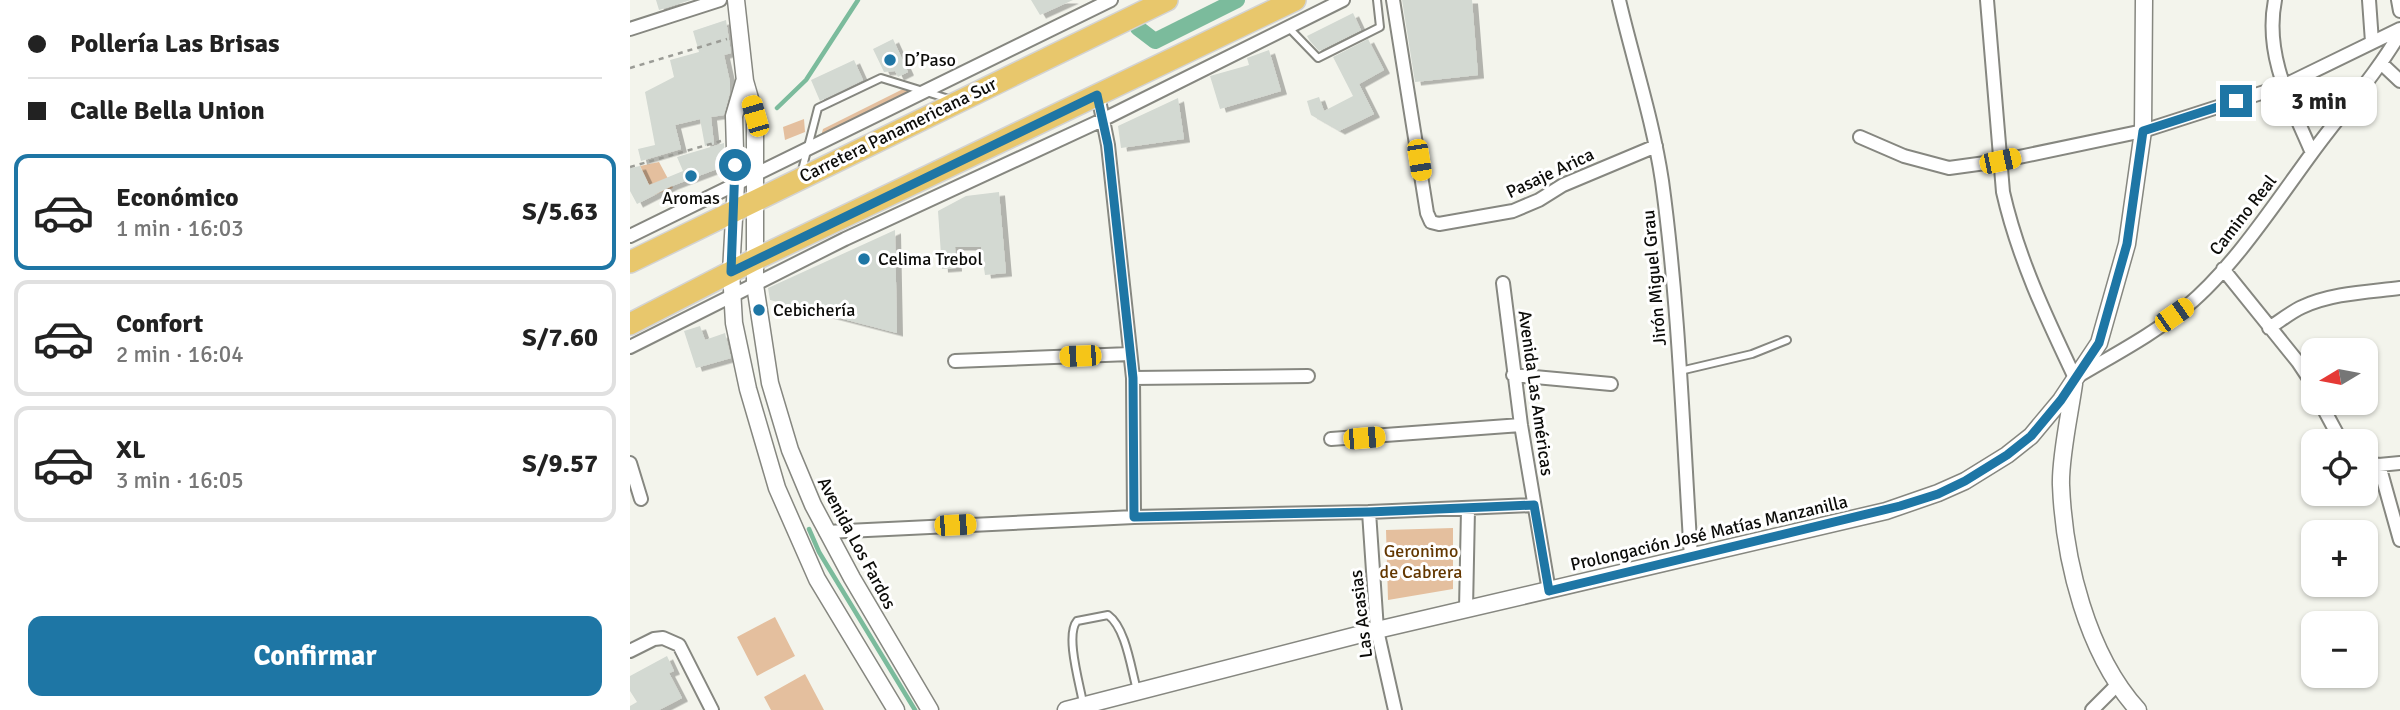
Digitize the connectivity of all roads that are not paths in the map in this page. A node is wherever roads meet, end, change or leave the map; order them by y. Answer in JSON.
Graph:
{"nodes":[{"id":1,"x":720,"y":0,"type":"edge"},
{"id":2,"x":736,"y":0,"type":"edge"},
{"id":3,"x":1111,"y":0,"type":"edge"},
{"id":4,"x":1295,"y":0,"type":"edge"},
{"id":5,"x":1343,"y":0,"type":"edge"},
{"id":6,"x":1377,"y":0,"type":"edge"},
{"id":7,"x":1393,"y":0,"type":"edge"},
{"id":8,"x":1619,"y":0,"type":"edge"},
{"id":9,"x":1987,"y":0,"type":"edge"},
{"id":10,"x":2144,"y":0,"type":"edge"},
{"id":11,"x":2275,"y":0,"type":"edge"},
{"id":12,"x":2369,"y":0,"type":"edge"},
{"id":13,"x":2398,"y":0,"type":"edge"},
{"id":14,"x":1163,"y":2,"type":"edge"},
{"id":15,"x":2400,"y":11,"type":"edge"},
{"id":16,"x":1288,"y":27,"type":"junction"},
{"id":17,"x":630,"y":29,"type":"edge"},
{"id":18,"x":2400,"y":31,"type":"edge"},
{"id":19,"x":2372,"y":42,"type":"junction"},
{"id":20,"x":2383,"y":62,"type":"junction"},
{"id":21,"x":2400,"y":65,"type":"edge"},
{"id":22,"x":745,"y":81,"type":"junction"},
{"id":23,"x":2400,"y":81,"type":"edge"},
{"id":24,"x":2283,"y":86,"type":"junction"},
{"id":25,"x":924,"y":91,"type":"junction"},
{"id":26,"x":1097,"y":95,"type":"junction"},
{"id":27,"x":957,"y":102,"type":"junction"},
{"id":28,"x":1102,"y":120,"type":"junction"},
{"id":29,"x":2143,"y":131,"type":"junction"},
{"id":30,"x":1860,"y":136,"type":"dead end"},
{"id":31,"x":1656,"y":146,"type":"junction"},
{"id":32,"x":807,"y":148,"type":"junction"},
{"id":33,"x":2312,"y":153,"type":"junction"},
{"id":34,"x":2000,"y":161,"type":"junction"},
{"id":35,"x":755,"y":174,"type":"junction"},
{"id":36,"x":800,"y":179,"type":"junction"},
{"id":37,"x":736,"y":183,"type":"junction"},
{"id":38,"x":753,"y":201,"type":"junction"},
{"id":39,"x":733,"y":211,"type":"junction"},
{"id":40,"x":630,"y":236,"type":"edge"},
{"id":41,"x":754,"y":260,"type":"junction"},
{"id":42,"x":630,"y":262,"type":"edge"},
{"id":43,"x":2223,"y":269,"type":"junction"},
{"id":44,"x":731,"y":272,"type":"junction"},
{"id":45,"x":1503,"y":283,"type":"dead end"},
{"id":46,"x":755,"y":285,"type":"junction"},
{"id":47,"x":2400,"y":290,"type":"edge"},
{"id":48,"x":731,"y":295,"type":"junction"},
{"id":49,"x":630,"y":324,"type":"edge"},
{"id":50,"x":2269,"y":328,"type":"junction"},
{"id":51,"x":1787,"y":340,"type":"dead end"},
{"id":52,"x":630,"y":347,"type":"edge"},
{"id":53,"x":1130,"y":354,"type":"junction"},
{"id":54,"x":955,"y":361,"type":"dead end"},
{"id":55,"x":2301,"y":366,"type":"edge"},
{"id":56,"x":1680,"y":371,"type":"junction"},
{"id":57,"x":1513,"y":375,"type":"junction"},
{"id":58,"x":1308,"y":376,"type":"dead end"},
{"id":59,"x":1133,"y":378,"type":"junction"},
{"id":60,"x":2074,"y":378,"type":"junction"},
{"id":61,"x":770,"y":383,"type":"junction"},
{"id":62,"x":1611,"y":384,"type":"dead end"},
{"id":63,"x":748,"y":389,"type":"junction"},
{"id":64,"x":1521,"y":425,"type":"junction"},
{"id":65,"x":1331,"y":439,"type":"dead end"},
{"id":66,"x":630,"y":463,"type":"edge"},
{"id":67,"x":2400,"y":463,"type":"edge"},
{"id":68,"x":2378,"y":464,"type":"edge"},
{"id":69,"x":2378,"y":480,"type":"edge"},
{"id":70,"x":641,"y":499,"type":"dead end"},
{"id":71,"x":1534,"y":505,"type":"junction"},
{"id":72,"x":1468,"y":509,"type":"junction"},
{"id":73,"x":1369,"y":512,"type":"junction"},
{"id":74,"x":1134,"y":517,"type":"junction"},
{"id":75,"x":826,"y":532,"type":"junction"},
{"id":76,"x":2400,"y":540,"type":"edge"},
{"id":77,"x":1690,"y":557,"type":"junction"},
{"id":78,"x":1549,"y":591,"type":"junction"},
{"id":79,"x":1466,"y":609,"type":"junction"},
{"id":80,"x":1377,"y":630,"type":"junction"},
{"id":81,"x":630,"y":651,"type":"edge"},
{"id":82,"x":2117,"y":685,"type":"junction"},
{"id":83,"x":1137,"y":692,"type":"junction"},
{"id":84,"x":1095,"y":706,"type":"edge"},
{"id":85,"x":712,"y":710,"type":"edge"},
{"id":86,"x":896,"y":710,"type":"edge"},
{"id":87,"x":930,"y":710,"type":"edge"},
{"id":88,"x":1066,"y":710,"type":"edge"},
{"id":89,"x":1395,"y":710,"type":"edge"},
{"id":90,"x":2092,"y":710,"type":"edge"},
{"id":91,"x":2138,"y":710,"type":"edge"}],
"edges":[{"from":1,"to":17,"type":"street"},
{"from":2,"to":22,"type":"street"},
{"from":3,"to":25,"type":"street"},
{"from":4,"to":26,"type":"highway"},
{"from":5,"to":16,"type":"street"},
{"from":6,"to":16,"type":"lane"},
{"from":7,"to":31,"type":"street","name":"Pasaje Arica"},
{"from":8,"to":31,"type":"street","name":"Jirón Miguel Grau"},
{"from":9,"to":34,"type":"street"},
{"from":10,"to":29,"type":"street","name":"Prolongación José Matías Manzanilla"},
{"from":11,"to":24,"type":"street"},
{"from":12,"to":19,"type":"street"},
{"from":13,"to":15,"type":"street"},
{"from":14,"to":27,"type":"highway","name":"Carretera Panamericana Sur"},
{"from":16,"to":28,"type":"street"},
{"from":18,"to":19,"type":"street"},
{"from":18,"to":20,"type":"street","name":"Camino Real"},
{"from":19,"to":24,"type":"street"},
{"from":20,"to":21,"type":"street"},
{"from":20,"to":23,"type":"street"},
{"from":20,"to":33,"type":"street","name":"Camino Real"},
{"from":22,"to":35,"type":"street","name":"Avenida Los Fardos"},
{"from":22,"to":37,"type":"street"},
{"from":24,"to":29,"type":"street"},
{"from":24,"to":33,"type":"street"},
{"from":25,"to":27,"type":"lane"},
{"from":25,"to":32,"type":"street"},
{"from":25,"to":32,"type":"lane"},
{"from":26,"to":28,"type":"street"},
{"from":26,"to":41,"type":"highway"},
{"from":27,"to":36,"type":"highway","name":"Carretera Panamericana Sur"},
{"from":28,"to":46,"type":"street"},
{"from":28,"to":53,"type":"street"},
{"from":29,"to":34,"type":"street"},
{"from":29,"to":60,"type":"street","name":"Prolongación José Matías Manzanilla"},
{"from":30,"to":34,"type":"street"},
{"from":31,"to":56,"type":"street","name":"Jirón Miguel Grau"},
{"from":32,"to":35,"type":"street"},
{"from":32,"to":36,"type":"lane"},
{"from":33,"to":43,"type":"street","name":"Camino Real"},
{"from":34,"to":60,"type":"street"},
{"from":35,"to":37,"type":"street"},
{"from":35,"to":38,"type":"street","name":"Avenida Los Fardos"},
{"from":36,"to":38,"type":"highway","name":"Carretera Panamericana Sur"},
{"from":37,"to":39,"type":"street"},
{"from":37,"to":40,"type":"street"},
{"from":38,"to":39,"type":"highway","name":"Carretera Panamericana Sur"},
{"from":38,"to":41,"type":"street","name":"Avenida Los Fardos"},
{"from":39,"to":42,"type":"highway","name":"Carretera Panamericana Sur"},
{"from":39,"to":44,"type":"street"},
{"from":41,"to":44,"type":"highway"},
{"from":41,"to":46,"type":"street","name":"Avenida Los Fardos"},
{"from":43,"to":50,"type":"street"},
{"from":43,"to":60,"type":"street","name":"Camino Real"},
{"from":44,"to":48,"type":"street"},
{"from":44,"to":49,"type":"highway"},
{"from":45,"to":57,"type":"street","name":"Avenida Las Américas"},
{"from":46,"to":48,"type":"street"},
{"from":46,"to":61,"type":"street","name":"Avenida Los Fardos"},
{"from":47,"to":50,"type":"street"},
{"from":48,"to":52,"type":"street"},
{"from":48,"to":63,"type":"street"},
{"from":50,"to":55,"type":"street"},
{"from":51,"to":56,"type":"lane"},
{"from":53,"to":54,"type":"street"},
{"from":53,"to":59,"type":"street"},
{"from":56,"to":77,"type":"street","name":"Jirón Miguel Grau"},
{"from":57,"to":62,"type":"street"},
{"from":57,"to":64,"type":"street","name":"Avenida Las Américas"},
{"from":58,"to":59,"type":"street"},
{"from":59,"to":74,"type":"street"},
{"from":60,"to":77,"type":"street","name":"Prolongación José Matías Manzanilla"},
{"from":60,"to":82,"type":"street"},
{"from":61,"to":63,"type":"street"},
{"from":61,"to":75,"type":"street","name":"Avenida Los Fardos"},
{"from":63,"to":86,"type":"street"},
{"from":64,"to":65,"type":"street"},
{"from":64,"to":71,"type":"street","name":"Avenida Las Américas"},
{"from":66,"to":70,"type":"street"},
{"from":67,"to":68,"type":"street"},
{"from":69,"to":76,"type":"street"},
{"from":71,"to":72,"type":"street"},
{"from":71,"to":78,"type":"street","name":"Avenida Las Américas"},
{"from":72,"to":73,"type":"street"},
{"from":72,"to":79,"type":"street"},
{"from":73,"to":74,"type":"street"},
{"from":73,"to":80,"type":"street","name":"Las Acasias"},
{"from":74,"to":75,"type":"street"},
{"from":75,"to":87,"type":"street","name":"Avenida Los Fardos"},
{"from":77,"to":78,"type":"street","name":"Prolongación José Matías Manzanilla"},
{"from":78,"to":79,"type":"street","name":"Prolongación José Matías Manzanilla"},
{"from":79,"to":80,"type":"street","name":"Prolongación José Matías Manzanilla"},
{"from":80,"to":83,"type":"street","name":"Prolongación José Matías Manzanilla"},
{"from":80,"to":89,"type":"street","name":"Las Acasias"},
{"from":81,"to":85,"type":"street"},
{"from":82,"to":90,"type":"street"},
{"from":82,"to":91,"type":"street"},
{"from":83,"to":84,"type":"street","name":"Prolongación José Matías Manzanilla"},
{"from":83,"to":84,"type":"lane"},
{"from":84,"to":88,"type":"street","name":"Prolongación José Matías Manzanilla"}]}
